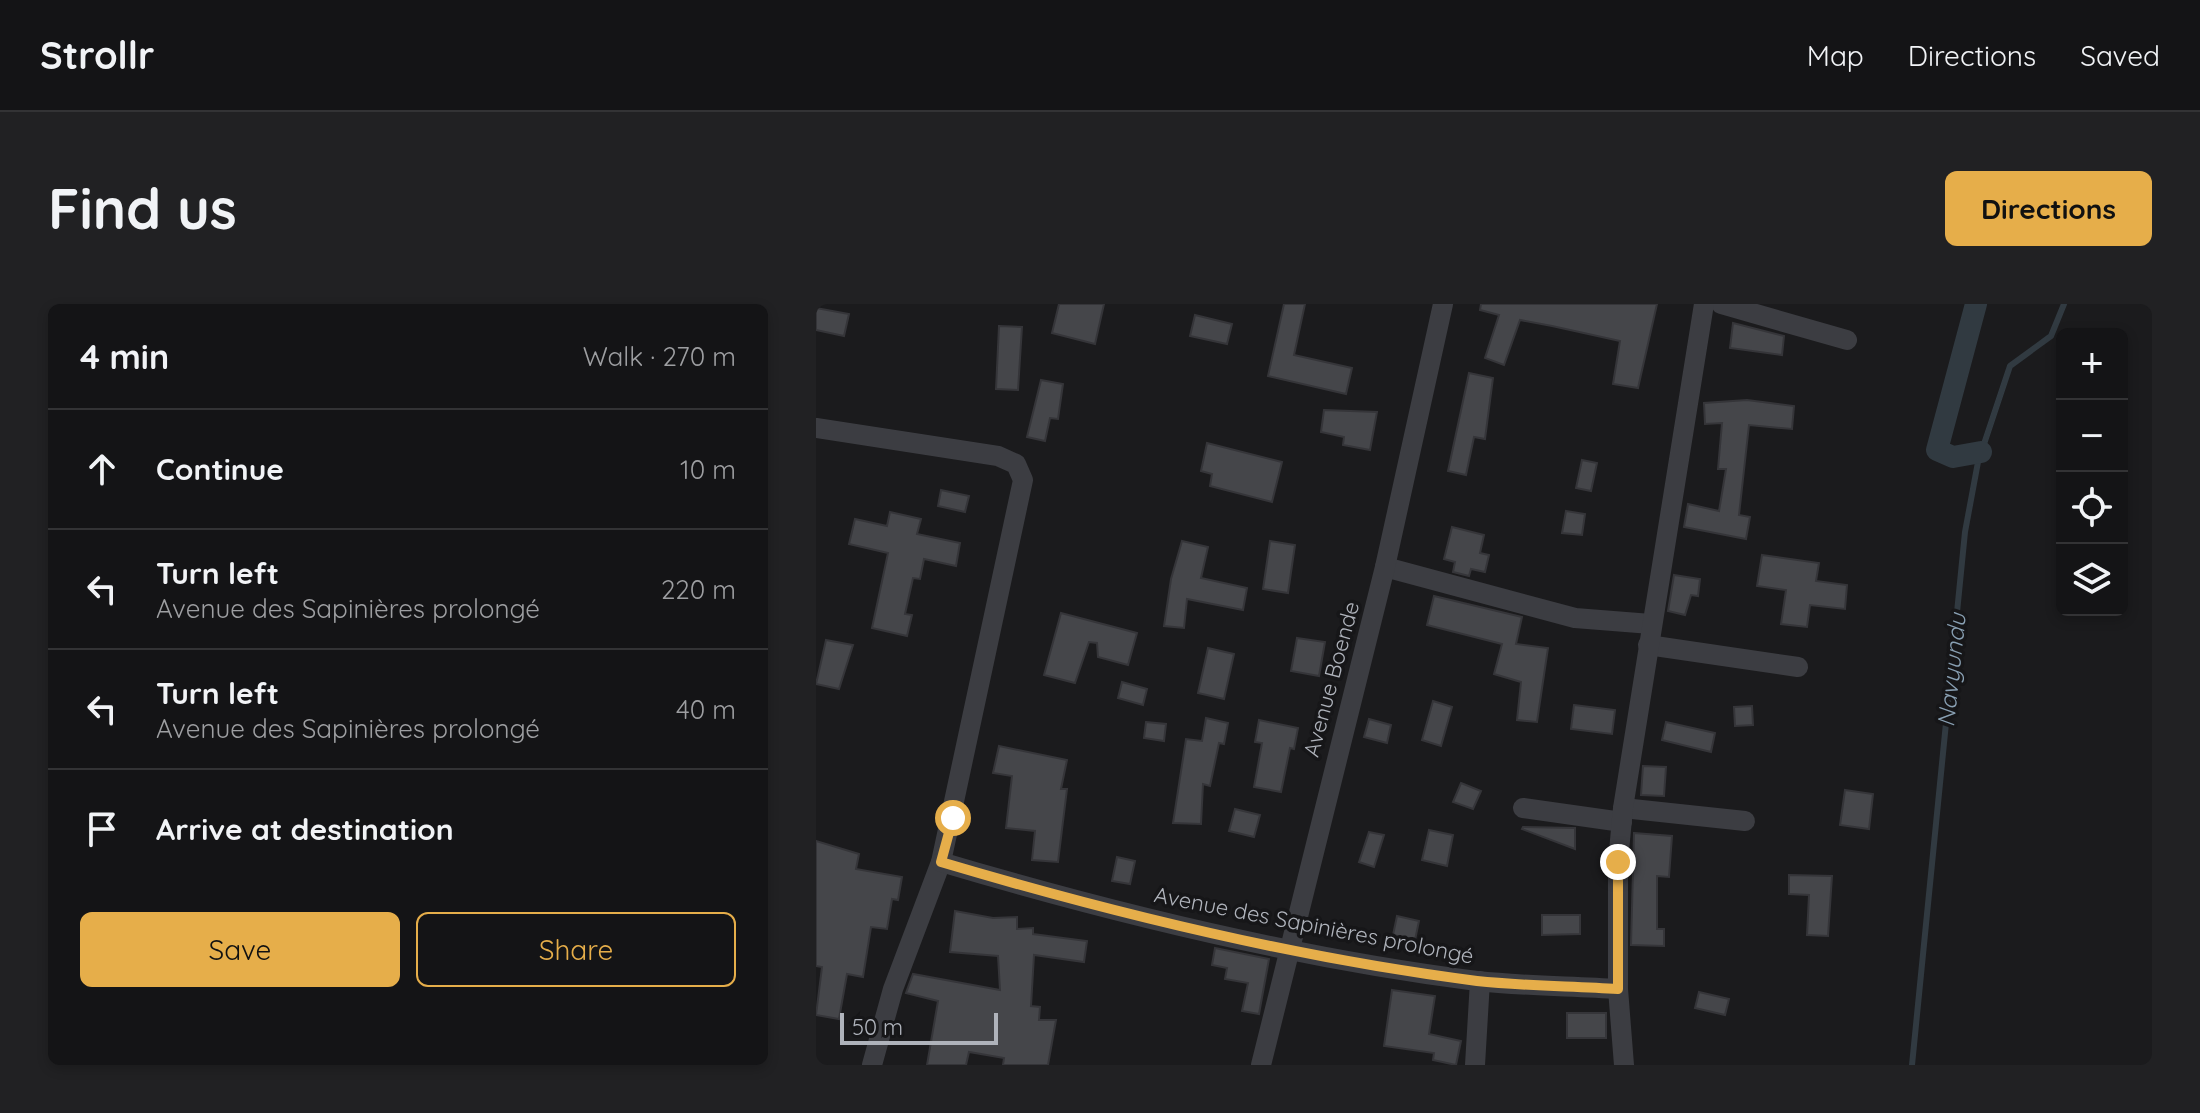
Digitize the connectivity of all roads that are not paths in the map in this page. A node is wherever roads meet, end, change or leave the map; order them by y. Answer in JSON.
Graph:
{"nodes":[{"id":1,"x":1443,"y":304,"type":"edge"},
{"id":2,"x":1704,"y":304,"type":"edge"},
{"id":3,"x":1721,"y":304,"type":"edge"},
{"id":4,"x":1847,"y":340,"type":"dead end"},
{"id":5,"x":816,"y":428,"type":"edge"},
{"id":6,"x":1385,"y":567,"type":"junction"},
{"id":7,"x":1651,"y":624,"type":"junction"},
{"id":8,"x":1648,"y":645,"type":"junction"},
{"id":9,"x":1798,"y":667,"type":"dead end"},
{"id":10,"x":1523,"y":808,"type":"dead end"},
{"id":11,"x":1623,"y":815,"type":"junction"},
{"id":12,"x":1745,"y":821,"type":"dead end"},
{"id":13,"x":941,"y":862,"type":"junction"},
{"id":14,"x":1288,"y":949,"type":"junction"},
{"id":15,"x":1480,"y":981,"type":"junction"},
{"id":16,"x":1618,"y":989,"type":"junction"},
{"id":17,"x":872,"y":1065,"type":"edge"},
{"id":18,"x":1261,"y":1065,"type":"edge"},
{"id":19,"x":1475,"y":1065,"type":"edge"},
{"id":20,"x":1624,"y":1065,"type":"edge"}],
"edges":[{"from":1,"to":6,"type":"street","name":"Avenue Boende"},
{"from":2,"to":7,"type":"street"},
{"from":3,"to":4,"type":"street"},
{"from":5,"to":13,"type":"street"},
{"from":6,"to":7,"type":"street"},
{"from":6,"to":14,"type":"street","name":"Avenue Boende"},
{"from":7,"to":8,"type":"street"},
{"from":8,"to":9,"type":"street"},
{"from":8,"to":11,"type":"street"},
{"from":10,"to":11,"type":"street"},
{"from":11,"to":12,"type":"street"},
{"from":11,"to":16,"type":"street"},
{"from":13,"to":14,"type":"street","name":"Avenue des Sapinières prolongé"},
{"from":13,"to":17,"type":"street"},
{"from":14,"to":15,"type":"street","name":"Avenue des Sapinières prolongé"},
{"from":14,"to":18,"type":"street","name":"Avenue Boende"},
{"from":15,"to":16,"type":"street","name":"Avenue des Sapinières prolongé"},
{"from":15,"to":19,"type":"street"},
{"from":16,"to":20,"type":"street"}]}
